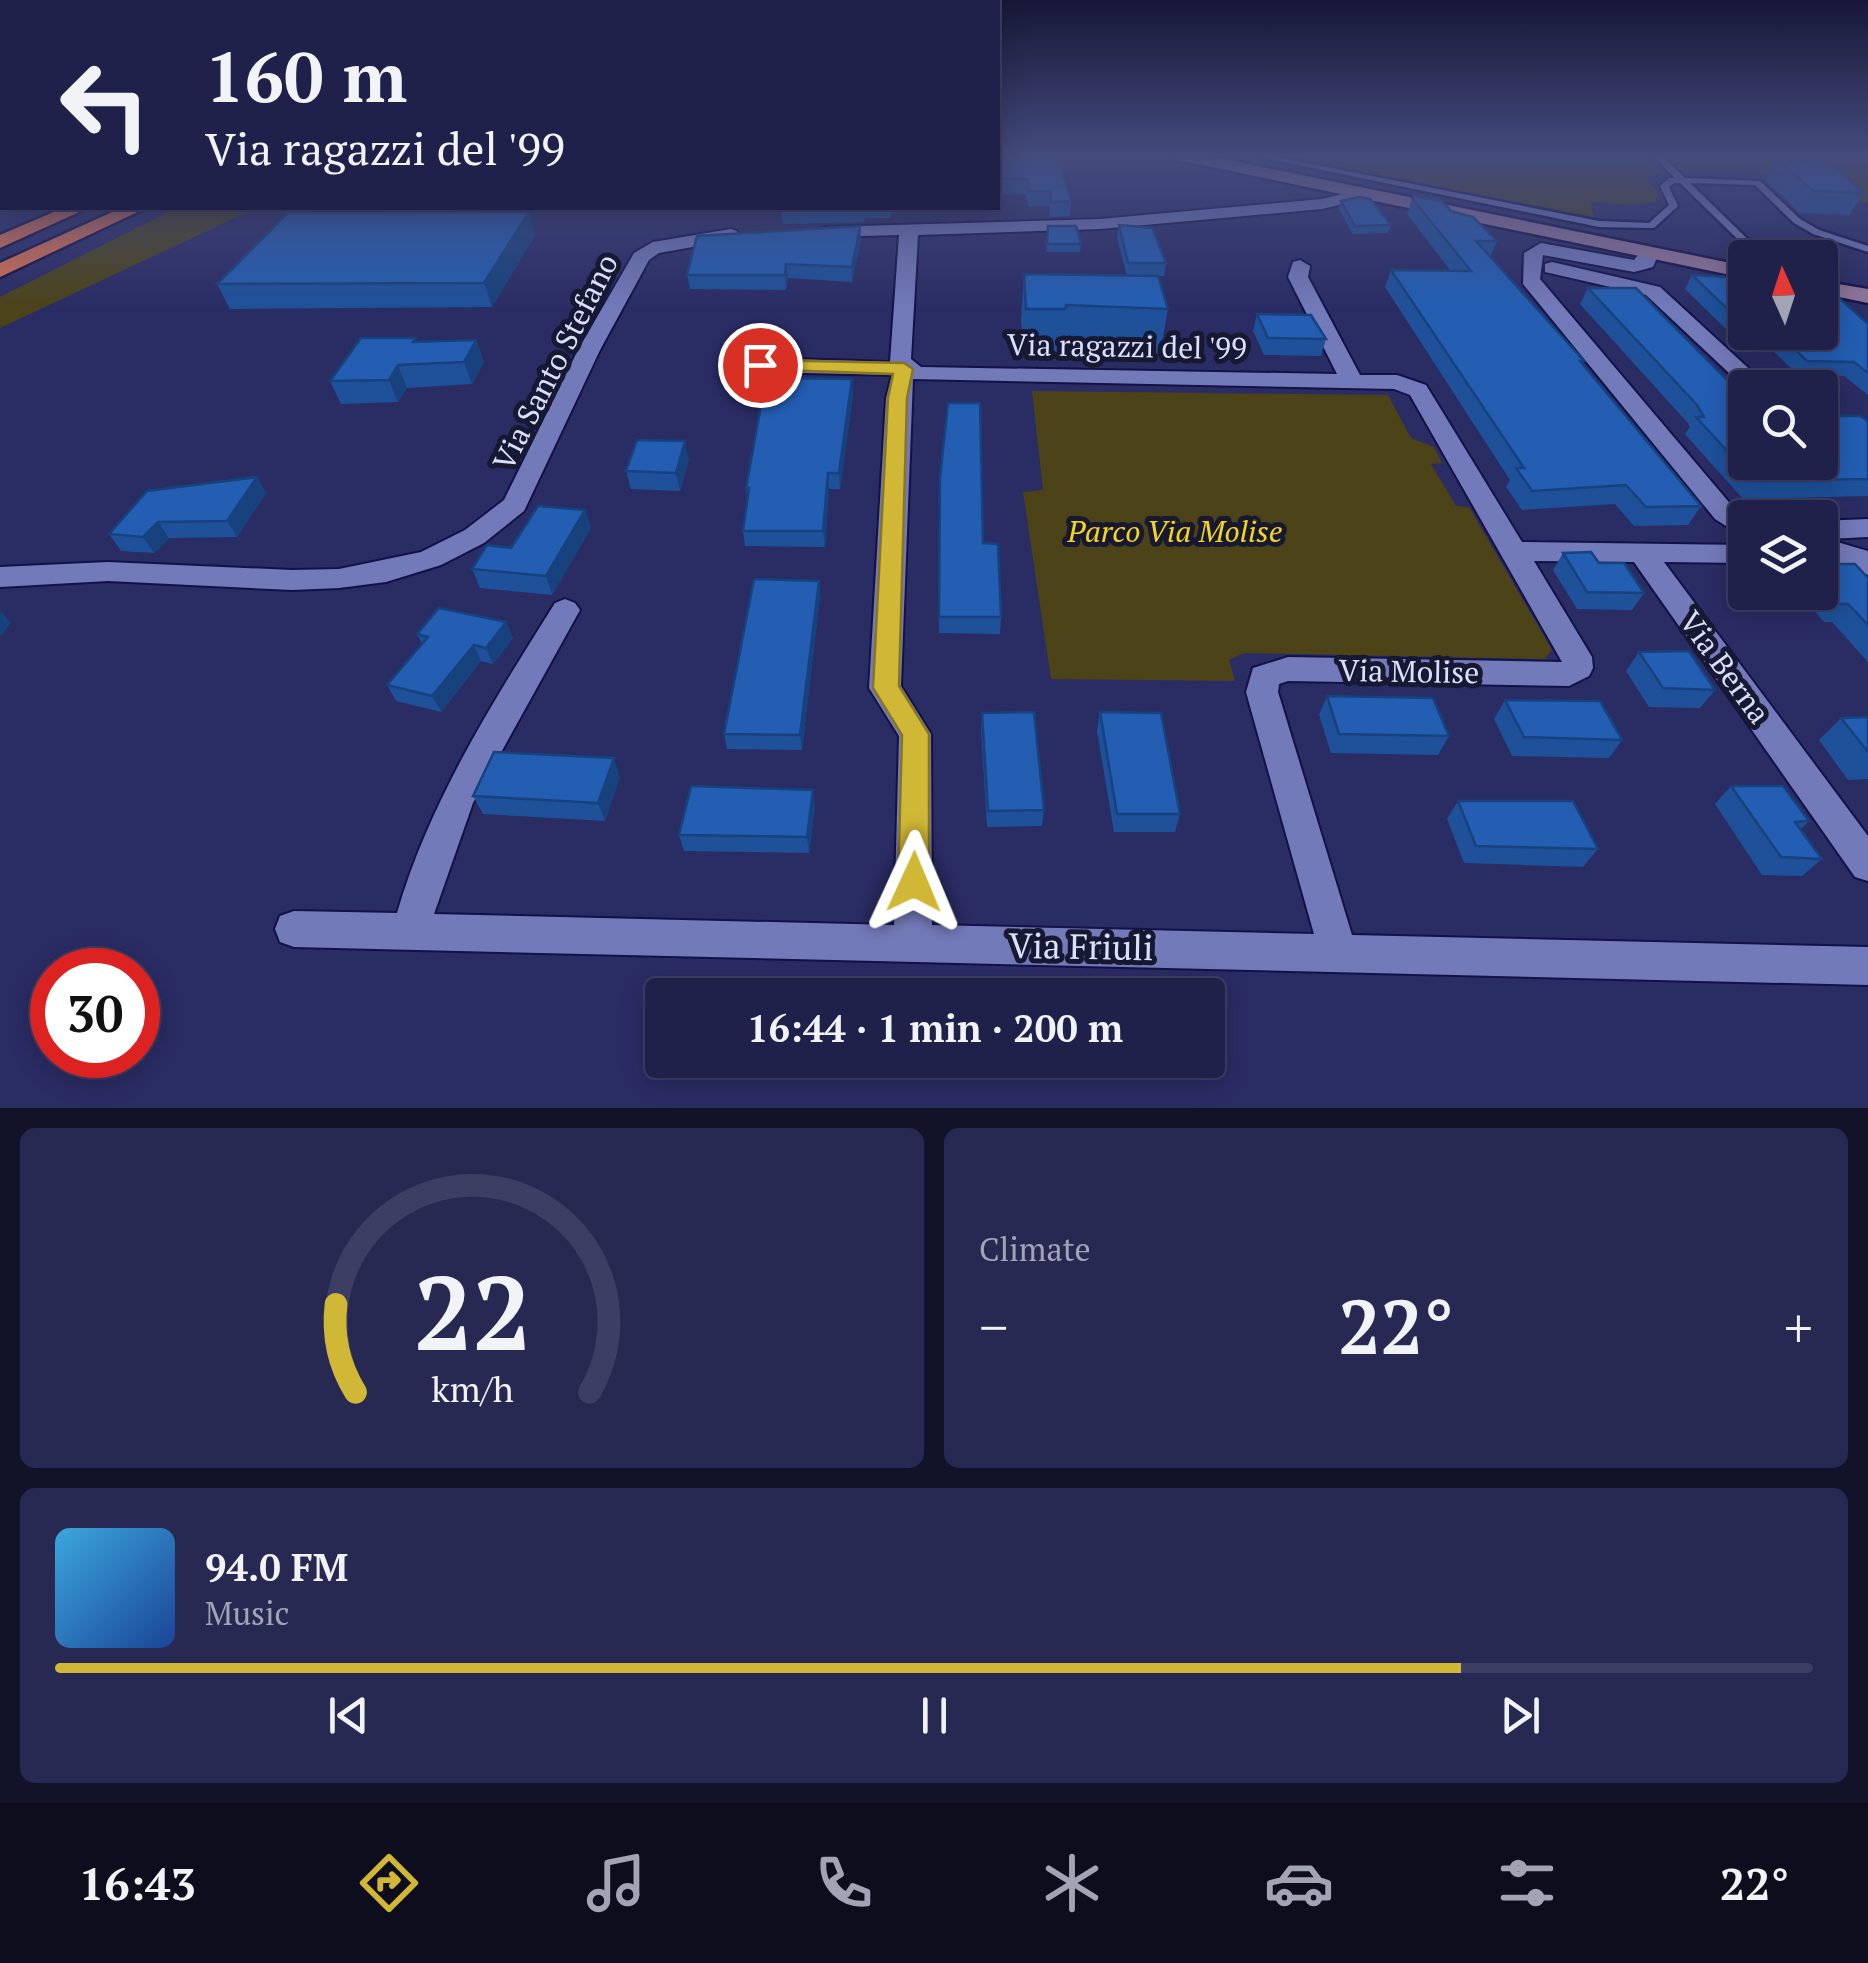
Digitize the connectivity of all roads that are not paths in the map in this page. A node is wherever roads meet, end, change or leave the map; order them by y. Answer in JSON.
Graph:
{"nodes":[{"id":1,"x":1297,"y":207,"type":"edge"},
{"id":2,"x":1424,"y":207,"type":"edge"},
{"id":3,"x":1505,"y":207,"type":"edge"},
{"id":4,"x":1673,"y":207,"type":"edge"},
{"id":5,"x":1711,"y":207,"type":"edge"},
{"id":6,"x":1782,"y":207,"type":"edge"},
{"id":7,"x":73,"y":210,"type":"edge"},
{"id":8,"x":132,"y":210,"type":"edge"},
{"id":9,"x":910,"y":230,"type":"junction"},
{"id":10,"x":801,"y":232,"type":"edge"},
{"id":11,"x":746,"y":234,"type":"edge"},
{"id":12,"x":1744,"y":240,"type":"edge"},
{"id":13,"x":0,"y":242,"type":"edge"},
{"id":14,"x":1868,"y":249,"type":"edge"},
{"id":15,"x":1650,"y":253,"type":"junction"},
{"id":16,"x":1530,"y":264,"type":"junction"},
{"id":17,"x":1300,"y":266,"type":"dead end"},
{"id":18,"x":1728,"y":269,"type":"edge"},
{"id":19,"x":0,"y":271,"type":"edge"},
{"id":20,"x":1838,"y":290,"type":"edge"},
{"id":21,"x":1868,"y":296,"type":"edge"},
{"id":22,"x":760,"y":365,"type":"dead end"},
{"id":23,"x":1740,"y":370,"type":"edge"},
{"id":24,"x":1351,"y":380,"type":"junction"},
{"id":25,"x":901,"y":383,"type":"junction"},
{"id":26,"x":1728,"y":516,"type":"edge"},
{"id":27,"x":1868,"y":528,"type":"edge"},
{"id":28,"x":1838,"y":529,"type":"edge"},
{"id":29,"x":1514,"y":551,"type":"junction"},
{"id":30,"x":1838,"y":551,"type":"edge"},
{"id":31,"x":1642,"y":553,"type":"junction"},
{"id":32,"x":1728,"y":554,"type":"edge"},
{"id":33,"x":1868,"y":565,"type":"edge"},
{"id":34,"x":0,"y":577,"type":"edge"},
{"id":35,"x":565,"y":610,"type":"dead end"},
{"id":36,"x":1868,"y":864,"type":"edge"},
{"id":37,"x":294,"y":929,"type":"dead end"},
{"id":38,"x":411,"y":929,"type":"junction"},
{"id":39,"x":913,"y":942,"type":"junction"},
{"id":40,"x":1338,"y":952,"type":"junction"},
{"id":41,"x":1868,"y":966,"type":"edge"}],
"edges":[{"from":1,"to":9,"type":"street"},
{"from":2,"to":15,"type":"main road"},
{"from":3,"to":4,"type":"lane"},
{"from":5,"to":12,"type":"lane"},
{"from":6,"to":14,"type":"lane"},
{"from":7,"to":13,"type":"highway"},
{"from":8,"to":19,"type":"highway"},
{"from":9,"to":10,"type":"street"},
{"from":9,"to":25,"type":"street"},
{"from":11,"to":34,"type":"street","name":"Via Santo Stefano"},
{"from":15,"to":16,"type":"street"},
{"from":15,"to":18,"type":"main road"},
{"from":16,"to":23,"type":"street"},
{"from":16,"to":26,"type":"street"},
{"from":17,"to":24,"type":"street"},
{"from":20,"to":21,"type":"main road"},
{"from":22,"to":25,"type":"street","name":"Via ragazzi del '99"},
{"from":24,"to":25,"type":"street","name":"Via ragazzi del '99"},
{"from":24,"to":29,"type":"street","name":"Via ragazzi del '99"},
{"from":25,"to":39,"type":"street"},
{"from":27,"to":28,"type":"street"},
{"from":29,"to":31,"type":"street"},
{"from":29,"to":40,"type":"street","name":"Via Molise"},
{"from":30,"to":33,"type":"street"},
{"from":31,"to":32,"type":"street"},
{"from":31,"to":36,"type":"street","name":"Via Berna"},
{"from":35,"to":38,"type":"street"},
{"from":37,"to":38,"type":"street","name":"Via Friuli"},
{"from":38,"to":39,"type":"street","name":"Via Friuli"},
{"from":39,"to":40,"type":"street","name":"Via Friuli"},
{"from":40,"to":41,"type":"street","name":"Via Friuli"}]}
